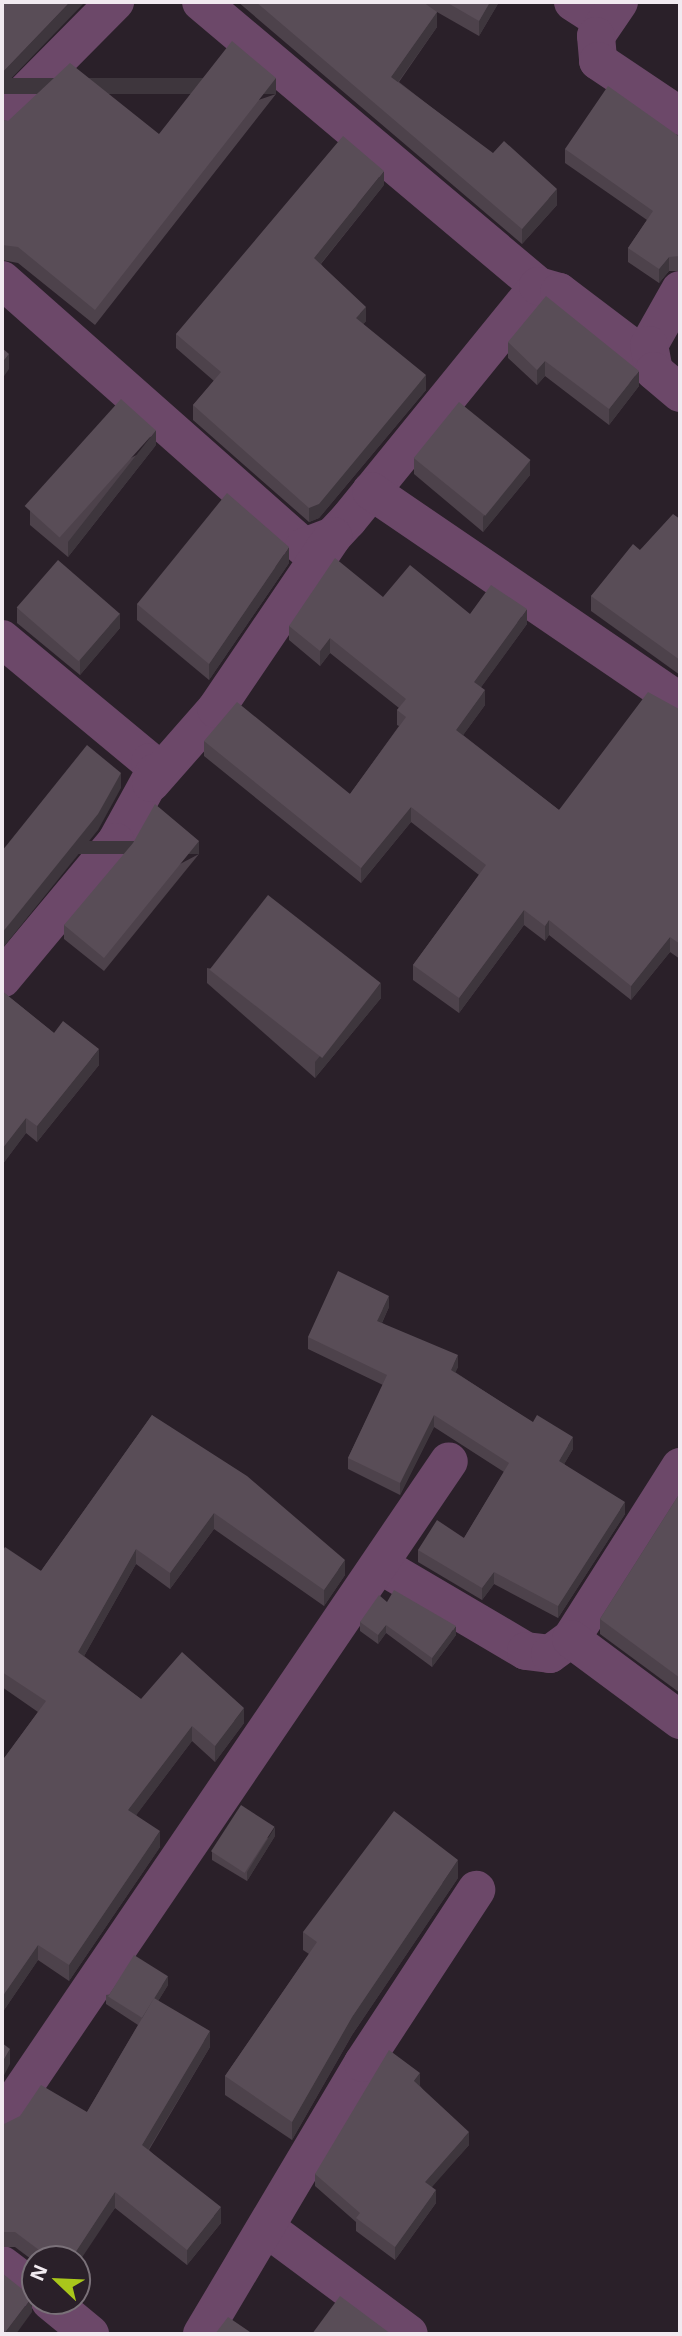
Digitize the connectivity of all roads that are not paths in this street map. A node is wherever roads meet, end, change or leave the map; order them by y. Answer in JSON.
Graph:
{"nodes":[{"id":1,"x":115,"y":2,"type":"edge"},
{"id":2,"x":201,"y":2,"type":"edge"},
{"id":3,"x":599,"y":8,"type":"edge"},
{"id":4,"x":2,"y":116,"type":"edge"},
{"id":5,"x":680,"y":116,"type":"edge"},
{"id":6,"x":2,"y":280,"type":"edge"},
{"id":7,"x":538,"y":286,"type":"junction"},
{"id":8,"x":680,"y":289,"type":"edge"},
{"id":9,"x":649,"y":360,"type":"junction"},
{"id":10,"x":680,"y":393,"type":"edge"},
{"id":11,"x":371,"y":491,"type":"junction"},
{"id":12,"x":333,"y":536,"type":"junction"},
{"id":13,"x":2,"y":639,"type":"edge"},
{"id":14,"x":680,"y":702,"type":"edge"},
{"id":15,"x":151,"y":783,"type":"junction"},
{"id":16,"x":2,"y":979,"type":"edge"},
{"id":17,"x":449,"y":1461,"type":"dead end"},
{"id":18,"x":680,"y":1467,"type":"edge"},
{"id":19,"x":380,"y":1565,"type":"junction"},
{"id":20,"x":571,"y":1639,"type":"junction"},
{"id":21,"x":680,"y":1720,"type":"edge"},
{"id":22,"x":476,"y":1890,"type":"dead end"},
{"id":23,"x":2,"y":2119,"type":"edge"},
{"id":24,"x":269,"y":2230,"type":"junction"},
{"id":25,"x":2,"y":2265,"type":"edge"},
{"id":26,"x":21,"y":2279,"type":"edge"},
{"id":27,"x":67,"y":2315,"type":"edge"},
{"id":28,"x":90,"y":2334,"type":"edge"},
{"id":29,"x":202,"y":2334,"type":"edge"},
{"id":30,"x":409,"y":2334,"type":"edge"}],
"edges":[{"from":1,"to":4,"type":"street"},
{"from":2,"to":7,"type":"street"},
{"from":3,"to":5,"type":"street"},
{"from":6,"to":12,"type":"street"},
{"from":7,"to":9,"type":"street"},
{"from":7,"to":11,"type":"street"},
{"from":8,"to":9,"type":"street"},
{"from":9,"to":10,"type":"street"},
{"from":11,"to":12,"type":"street"},
{"from":11,"to":14,"type":"street"},
{"from":12,"to":15,"type":"street"},
{"from":13,"to":15,"type":"street"},
{"from":15,"to":16,"type":"street"},
{"from":17,"to":19,"type":"street"},
{"from":18,"to":20,"type":"street"},
{"from":19,"to":20,"type":"street"},
{"from":19,"to":23,"type":"street"},
{"from":20,"to":21,"type":"street"},
{"from":22,"to":24,"type":"street"},
{"from":24,"to":29,"type":"street"},
{"from":24,"to":30,"type":"street"},
{"from":25,"to":26,"type":"street"},
{"from":27,"to":28,"type":"street"}]}
